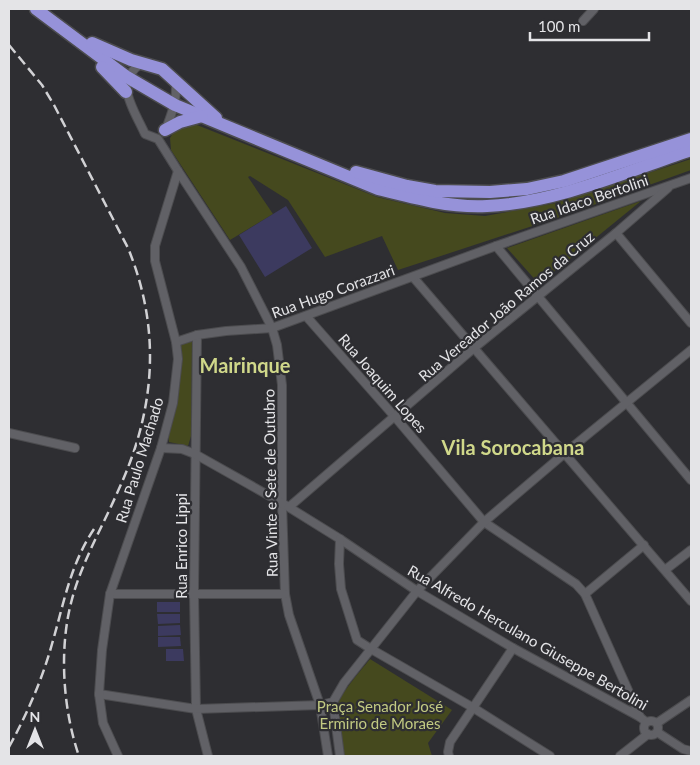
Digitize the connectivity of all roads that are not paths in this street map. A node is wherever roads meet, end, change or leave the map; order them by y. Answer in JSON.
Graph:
{"nodes":[{"id":1,"x":36,"y":9,"type":"edge"},
{"id":2,"x":594,"y":9,"type":"edge"},
{"id":3,"x":583,"y":22,"type":"dead end"},
{"id":4,"x":63,"y":28,"type":"junction"},
{"id":5,"x":142,"y":63,"type":"junction"},
{"id":6,"x":127,"y":77,"type":"junction"},
{"id":7,"x":176,"y":82,"type":"junction"},
{"id":8,"x":126,"y":92,"type":"junction"},
{"id":9,"x":175,"y":105,"type":"junction"},
{"id":10,"x":202,"y":116,"type":"junction"},
{"id":11,"x":221,"y":123,"type":"junction"},
{"id":12,"x":162,"y":134,"type":"junction"},
{"id":13,"x":691,"y":139,"type":"edge"},
{"id":14,"x":691,"y":150,"type":"edge"},
{"id":15,"x":307,"y":159,"type":"junction"},
{"id":16,"x":178,"y":171,"type":"junction"},
{"id":17,"x":690,"y":180,"type":"edge"},
{"id":18,"x":672,"y":185,"type":"junction"},
{"id":19,"x":616,"y":233,"type":"junction"},
{"id":20,"x":496,"y":246,"type":"junction"},
{"id":21,"x":413,"y":276,"type":"junction"},
{"id":22,"x":539,"y":296,"type":"junction"},
{"id":23,"x":306,"y":316,"type":"junction"},
{"id":24,"x":691,"y":323,"type":"edge"},
{"id":25,"x":272,"y":328,"type":"junction"},
{"id":26,"x":197,"y":335,"type":"junction"},
{"id":27,"x":176,"y":342,"type":"junction"},
{"id":28,"x":474,"y":348,"type":"junction"},
{"id":29,"x":691,"y":350,"type":"edge"},
{"id":30,"x":627,"y":402,"type":"junction"},
{"id":31,"x":395,"y":417,"type":"junction"},
{"id":32,"x":9,"y":433,"type":"edge"},
{"id":33,"x":75,"y":448,"type":"dead end"},
{"id":34,"x":161,"y":448,"type":"junction"},
{"id":35,"x":565,"y":453,"type":"junction"},
{"id":36,"x":195,"y":454,"type":"junction"},
{"id":37,"x":691,"y":480,"type":"edge"},
{"id":38,"x":285,"y":505,"type":"junction"},
{"id":39,"x":484,"y":522,"type":"junction"},
{"id":40,"x":340,"y":539,"type":"junction"},
{"id":41,"x":644,"y":545,"type":"junction"},
{"id":42,"x":691,"y":550,"type":"edge"},
{"id":43,"x":665,"y":570,"type":"junction"},
{"id":44,"x":417,"y":591,"type":"junction"},
{"id":45,"x":194,"y":593,"type":"junction"},
{"id":46,"x":110,"y":594,"type":"junction"},
{"id":47,"x":285,"y":594,"type":"junction"},
{"id":48,"x":586,"y":594,"type":"junction"},
{"id":49,"x":691,"y":600,"type":"edge"},
{"id":50,"x":513,"y":648,"type":"junction"},
{"id":51,"x":370,"y":649,"type":"junction"},
{"id":52,"x":99,"y":694,"type":"junction"},
{"id":53,"x":691,"y":700,"type":"edge"},
{"id":54,"x":333,"y":702,"type":"junction"},
{"id":55,"x":320,"y":705,"type":"junction"},
{"id":56,"x":472,"y":707,"type":"junction"},
{"id":57,"x":196,"y":709,"type":"junction"},
{"id":58,"x":643,"y":720,"type":"junction"},
{"id":59,"x":657,"y":723,"type":"junction"},
{"id":60,"x":657,"y":732,"type":"junction"},
{"id":61,"x":648,"y":734,"type":"junction"},
{"id":62,"x":691,"y":751,"type":"edge"},
{"id":63,"x":118,"y":756,"type":"edge"},
{"id":64,"x":208,"y":756,"type":"edge"},
{"id":65,"x":328,"y":756,"type":"edge"},
{"id":66,"x":340,"y":756,"type":"edge"},
{"id":67,"x":449,"y":756,"type":"edge"},
{"id":68,"x":550,"y":756,"type":"edge"},
{"id":69,"x":620,"y":756,"type":"edge"}],
"edges":[{"from":1,"to":4,"type":"highway"},
{"from":2,"to":3,"type":"street"},
{"from":4,"to":5,"type":"highway"},
{"from":4,"to":6,"type":"highway"},
{"from":4,"to":8,"type":"highway"},
{"from":5,"to":6,"type":"street"},
{"from":5,"to":7,"type":"highway"},
{"from":6,"to":8,"type":"street"},
{"from":6,"to":9,"type":"highway"},
{"from":7,"to":9,"type":"street"},
{"from":7,"to":11,"type":"highway"},
{"from":8,"to":12,"type":"street","name":"Rua Vinte e Sete de Outubro"},
{"from":9,"to":10,"type":"highway"},
{"from":9,"to":12,"type":"street"},
{"from":10,"to":11,"type":"highway"},
{"from":10,"to":12,"type":"highway"},
{"from":11,"to":15,"type":"highway"},
{"from":12,"to":16,"type":"street","name":"Rua Vinte e Sete de Outubro"},
{"from":13,"to":15,"type":"highway"},
{"from":14,"to":15,"type":"highway"},
{"from":16,"to":25,"type":"street","name":"Rua Vinte e Sete de Outubro"},
{"from":16,"to":27,"type":"street","name":"Rua Paulo Machado"},
{"from":17,"to":18,"type":"street","name":"Rua Idaco Bertolini"},
{"from":18,"to":19,"type":"street","name":"Rua Vereador João Ramos da Cruz"},
{"from":18,"to":20,"type":"street","name":"Rua Idaco Bertolini"},
{"from":19,"to":22,"type":"street","name":"Rua Vereador João Ramos da Cruz"},
{"from":19,"to":24,"type":"street"},
{"from":20,"to":21,"type":"street","name":"Rua Hugo Corazzari"},
{"from":20,"to":22,"type":"street"},
{"from":21,"to":23,"type":"street","name":"Rua Hugo Corazzari"},
{"from":21,"to":28,"type":"street"},
{"from":22,"to":28,"type":"street","name":"Rua Vereador João Ramos da Cruz"},
{"from":22,"to":30,"type":"street"},
{"from":23,"to":25,"type":"street","name":"Rua Hugo Corazzari"},
{"from":23,"to":31,"type":"street","name":"Rua Joaquim Lopes"},
{"from":25,"to":26,"type":"street","name":"Rua Hugo Corazzari"},
{"from":25,"to":38,"type":"street","name":"Rua Vinte e Sete de Outubro"},
{"from":26,"to":27,"type":"street","name":"Rua Hugo Corazzari"},
{"from":26,"to":36,"type":"street","name":"Rua Enrico Lippi"},
{"from":27,"to":34,"type":"street","name":"Rua Paulo Machado"},
{"from":28,"to":31,"type":"street","name":"Rua Vereador João Ramos da Cruz"},
{"from":28,"to":35,"type":"street"},
{"from":29,"to":30,"type":"street"},
{"from":30,"to":35,"type":"street"},
{"from":30,"to":37,"type":"street"},
{"from":31,"to":38,"type":"street","name":"Rua Vereador João Ramos da Cruz"},
{"from":31,"to":39,"type":"street","name":"Rua Joaquim Lopes"},
{"from":32,"to":33,"type":"street"},
{"from":34,"to":36,"type":"street","name":"Rua Alfredo Herculano Giuseppe Bertolini"},
{"from":34,"to":46,"type":"street","name":"Rua Paulo Machado"},
{"from":35,"to":39,"type":"street"},
{"from":35,"to":41,"type":"street"},
{"from":36,"to":38,"type":"street","name":"Rua Alfredo Herculano Giuseppe Bertolini"},
{"from":36,"to":45,"type":"street","name":"Rua Enrico Lippi"},
{"from":38,"to":40,"type":"street","name":"Rua Alfredo Herculano Giuseppe Bertolini"},
{"from":38,"to":47,"type":"street","name":"Rua Vinte e Sete de Outubro"},
{"from":39,"to":44,"type":"street"},
{"from":39,"to":48,"type":"street","name":"Rua Joaquim Lopes"},
{"from":40,"to":44,"type":"street","name":"Rua Alfredo Herculano Giuseppe Bertolini"},
{"from":40,"to":51,"type":"street"},
{"from":41,"to":43,"type":"street"},
{"from":41,"to":48,"type":"street"},
{"from":42,"to":43,"type":"street"},
{"from":43,"to":49,"type":"street"},
{"from":44,"to":50,"type":"street","name":"Rua Alfredo Herculano Giuseppe Bertolini"},
{"from":44,"to":51,"type":"street"},
{"from":45,"to":46,"type":"street"},
{"from":45,"to":47,"type":"street"},
{"from":45,"to":57,"type":"street","name":"Rua Enrico Lippi"},
{"from":46,"to":52,"type":"street","name":"Rua Paulo Machado"},
{"from":47,"to":55,"type":"street","name":"Rua Vinte e Sete de Outubro"},
{"from":48,"to":58,"type":"street","name":"Rua Joaquim Lopes"},
{"from":50,"to":56,"type":"street"},
{"from":50,"to":58,"type":"street","name":"Rua Alfredo Herculano Giuseppe Bertolini"},
{"from":51,"to":54,"type":"street"},
{"from":51,"to":56,"type":"street"},
{"from":52,"to":57,"type":"street"},
{"from":52,"to":63,"type":"street","name":"Rua Paulo Machado"},
{"from":53,"to":59,"type":"street"},
{"from":54,"to":55,"type":"street"},
{"from":54,"to":66,"type":"street"},
{"from":55,"to":57,"type":"street"},
{"from":55,"to":65,"type":"street","name":"Rua Vinte e Sete de Outubro"},
{"from":56,"to":67,"type":"street"},
{"from":56,"to":68,"type":"street"},
{"from":57,"to":64,"type":"street","name":"Rua Enrico Lippi"},
{"from":58,"to":59,"type":"street"},
{"from":58,"to":61,"type":"street"},
{"from":59,"to":60,"type":"street"},
{"from":60,"to":61,"type":"street"},
{"from":60,"to":62,"type":"street"},
{"from":61,"to":69,"type":"street"}]}
